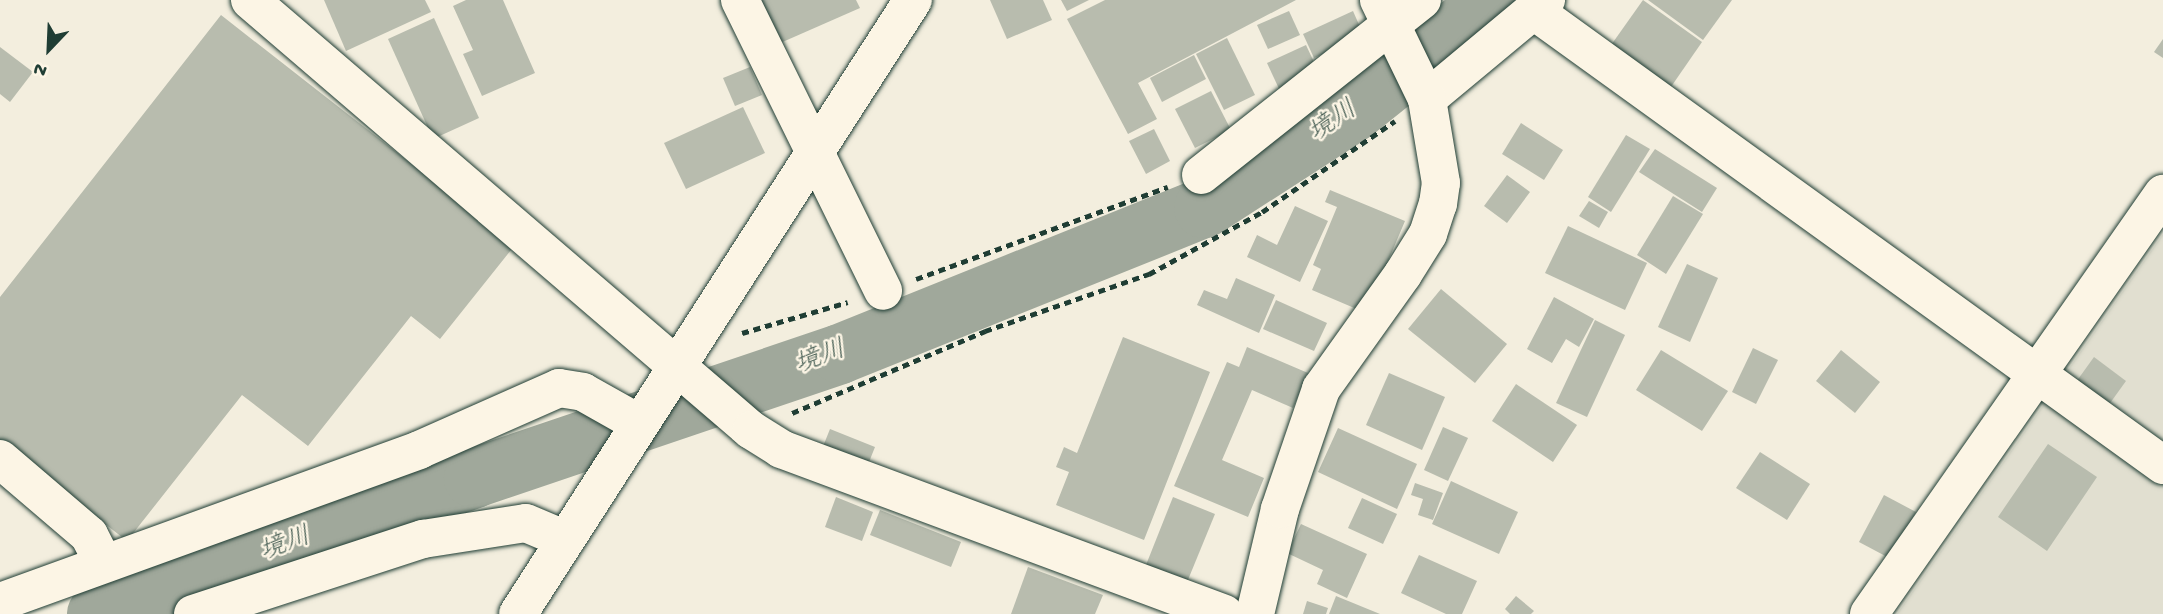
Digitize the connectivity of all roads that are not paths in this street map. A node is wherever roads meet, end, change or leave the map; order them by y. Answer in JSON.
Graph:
{"nodes":[{"id":1,"x":250,"y":0,"type":"edge"},
{"id":2,"x":740,"y":0,"type":"edge"},
{"id":3,"x":914,"y":0,"type":"edge"},
{"id":4,"x":1422,"y":0,"type":"edge"},
{"id":5,"x":1540,"y":5,"type":"edge"},
{"id":6,"x":1389,"y":22,"type":"edge"},
{"id":7,"x":1427,"y":99,"type":"junction"},
{"id":8,"x":815,"y":158,"type":"junction"},
{"id":9,"x":1201,"y":175,"type":"road end"},
{"id":10,"x":2163,"y":194,"type":"edge"},
{"id":11,"x":883,"y":291,"type":"road end"},
{"id":12,"x":681,"y":360,"type":"junction"},
{"id":13,"x":2035,"y":375,"type":"junction"},
{"id":14,"x":640,"y":424,"type":"junction"},
{"id":15,"x":0,"y":459,"type":"edge"},
{"id":16,"x":2163,"y":465,"type":"edge"},
{"id":17,"x":566,"y":540,"type":"junction"},
{"id":18,"x":103,"y":562,"type":"junction"},
{"id":19,"x":0,"y":602,"type":"edge"},
{"id":20,"x":193,"y":614,"type":"edge"},
{"id":21,"x":518,"y":614,"type":"edge"},
{"id":22,"x":1224,"y":614,"type":"edge"},
{"id":23,"x":1255,"y":614,"type":"edge"},
{"id":24,"x":1869,"y":614,"type":"edge"}],
"edges":[{"from":1,"to":12,"type":"street"},
{"from":2,"to":8,"type":"street"},
{"from":3,"to":8,"type":"street"},
{"from":4,"to":6,"type":"street"},
{"from":5,"to":7,"type":"street"},
{"from":5,"to":13,"type":"street"},
{"from":6,"to":7,"type":"street"},
{"from":6,"to":9,"type":"street"},
{"from":7,"to":23,"type":"street"},
{"from":8,"to":11,"type":"street"},
{"from":8,"to":12,"type":"street"},
{"from":10,"to":13,"type":"street"},
{"from":12,"to":14,"type":"street"},
{"from":12,"to":22,"type":"street"},
{"from":13,"to":16,"type":"street"},
{"from":13,"to":24,"type":"street"},
{"from":14,"to":17,"type":"street"},
{"from":14,"to":18,"type":"street"},
{"from":15,"to":18,"type":"street"},
{"from":17,"to":20,"type":"street"},
{"from":17,"to":21,"type":"street"},
{"from":18,"to":19,"type":"street"}]}
